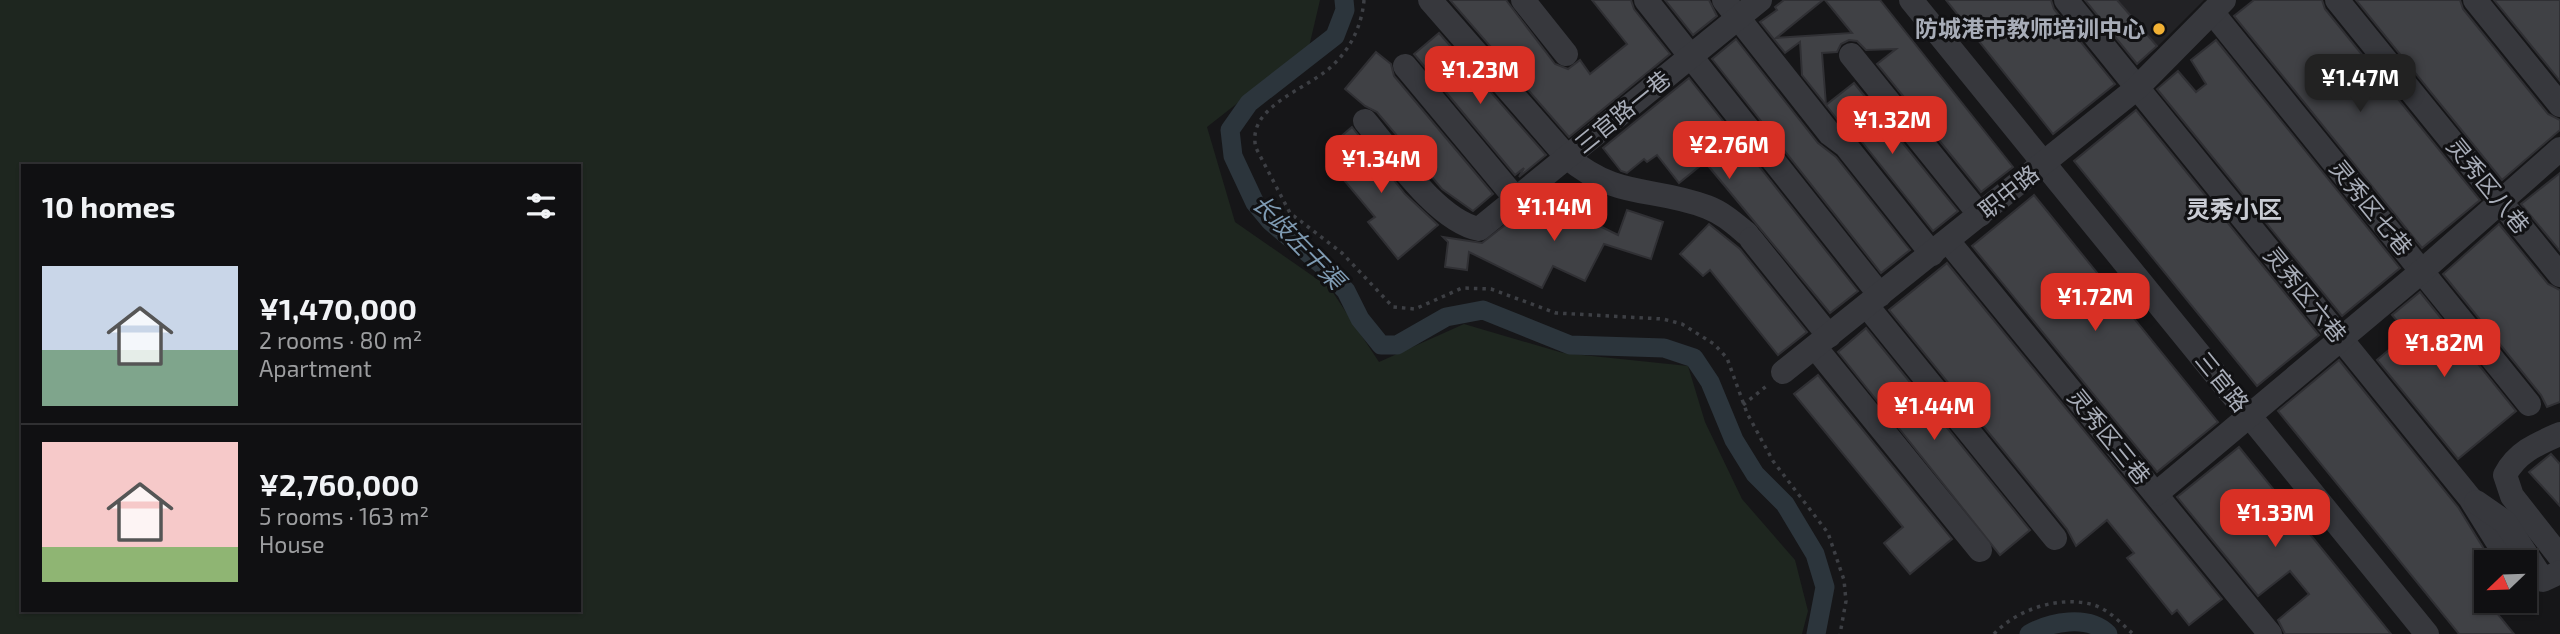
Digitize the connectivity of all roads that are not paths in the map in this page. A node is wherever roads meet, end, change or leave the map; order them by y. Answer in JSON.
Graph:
{"nodes":[{"id":1,"x":1430,"y":0,"type":"edge"},
{"id":2,"x":1523,"y":0,"type":"edge"},
{"id":3,"x":1646,"y":0,"type":"edge"},
{"id":4,"x":1760,"y":0,"type":"edge"},
{"id":5,"x":1911,"y":0,"type":"edge"},
{"id":6,"x":2066,"y":0,"type":"edge"},
{"id":7,"x":2337,"y":0,"type":"edge"},
{"id":8,"x":2475,"y":0,"type":"edge"},
{"id":9,"x":2218,"y":6,"type":"edge"},
{"id":10,"x":1731,"y":9,"type":"edge"},
{"id":11,"x":1566,"y":54,"type":"dead end"},
{"id":12,"x":1851,"y":55,"type":"dead end"},
{"id":13,"x":1690,"y":57,"type":"junction"},
{"id":14,"x":1405,"y":66,"type":"dead end"},
{"id":15,"x":2137,"y":88,"type":"junction"},
{"id":16,"x":2560,"y":105,"type":"edge"},
{"id":17,"x":1365,"y":121,"type":"dead end"},
{"id":18,"x":2560,"y":149,"type":"edge"},
{"id":19,"x":1567,"y":157,"type":"junction"},
{"id":20,"x":2045,"y":164,"type":"junction"},
{"id":21,"x":1516,"y":199,"type":"junction"},
{"id":22,"x":2500,"y":201,"type":"junction"},
{"id":23,"x":1980,"y":215,"type":"junction"},
{"id":24,"x":1940,"y":247,"type":"junction"},
{"id":25,"x":2422,"y":271,"type":"junction"},
{"id":26,"x":2560,"y":275,"type":"edge"},
{"id":27,"x":1873,"y":301,"type":"junction"},
{"id":28,"x":2340,"y":338,"type":"junction"},
{"id":29,"x":1822,"y":342,"type":"junction"},
{"id":30,"x":1783,"y":373,"type":"road end"},
{"id":31,"x":2529,"y":404,"type":"dead end"},
{"id":32,"x":2249,"y":415,"type":"junction"},
{"id":33,"x":2560,"y":435,"type":"edge"},
{"id":34,"x":2156,"y":494,"type":"junction"},
{"id":35,"x":2470,"y":498,"type":"junction"},
{"id":36,"x":2055,"y":538,"type":"dead end"},
{"id":37,"x":1980,"y":550,"type":"dead end"},
{"id":38,"x":2502,"y":550,"type":"edge"},
{"id":39,"x":2560,"y":557,"type":"edge"},
{"id":40,"x":2560,"y":572,"type":"edge"},
{"id":41,"x":2270,"y":634,"type":"edge"},
{"id":42,"x":2427,"y":634,"type":"edge"}],
"edges":[{"from":1,"to":19,"type":"street"},
{"from":2,"to":11,"type":"street"},
{"from":3,"to":13,"type":"street"},
{"from":4,"to":10,"type":"street","name":"三官路一巷"},
{"from":5,"to":20,"type":"street","name":"三官路"},
{"from":6,"to":15,"type":"street","name":"灵秀区六巷"},
{"from":7,"to":22,"type":"street","name":"灵秀区八巷"},
{"from":8,"to":16,"type":"street"},
{"from":9,"to":15,"type":"street","name":"职中路"},
{"from":9,"to":25,"type":"street","name":"灵秀区七巷"},
{"from":10,"to":13,"type":"street","name":"三官路一巷"},
{"from":10,"to":24,"type":"street","name":"灵秀区三巷"},
{"from":12,"to":23,"type":"street"},
{"from":13,"to":19,"type":"street","name":"三官路一巷"},
{"from":13,"to":27,"type":"street"},
{"from":14,"to":21,"type":"street"},
{"from":15,"to":20,"type":"street","name":"职中路"},
{"from":15,"to":28,"type":"street","name":"灵秀区六巷"},
{"from":17,"to":21,"type":"street","name":"三官路一巷"},
{"from":18,"to":22,"type":"street"},
{"from":19,"to":21,"type":"street","name":"三官路一巷"},
{"from":19,"to":29,"type":"street"},
{"from":20,"to":23,"type":"street","name":"职中路"},
{"from":20,"to":32,"type":"street","name":"三官路"},
{"from":22,"to":25,"type":"street"},
{"from":22,"to":26,"type":"street","name":"灵秀区八巷"},
{"from":23,"to":24,"type":"street","name":"职中路"},
{"from":24,"to":27,"type":"street","name":"职中路"},
{"from":24,"to":34,"type":"street","name":"灵秀区三巷"},
{"from":25,"to":28,"type":"street"},
{"from":25,"to":31,"type":"street","name":"灵秀区七巷"},
{"from":27,"to":29,"type":"street","name":"职中路"},
{"from":27,"to":36,"type":"street"},
{"from":28,"to":32,"type":"street"},
{"from":28,"to":35,"type":"street","name":"灵秀区六巷"},
{"from":29,"to":30,"type":"street","name":"职中路"},
{"from":29,"to":37,"type":"street"},
{"from":32,"to":34,"type":"street"},
{"from":32,"to":42,"type":"street","name":"三官路"},
{"from":33,"to":39,"type":"street"},
{"from":34,"to":41,"type":"street","name":"灵秀区三巷"},
{"from":35,"to":38,"type":"street","name":"灵秀区六巷"},
{"from":35,"to":40,"type":"street"}]}
